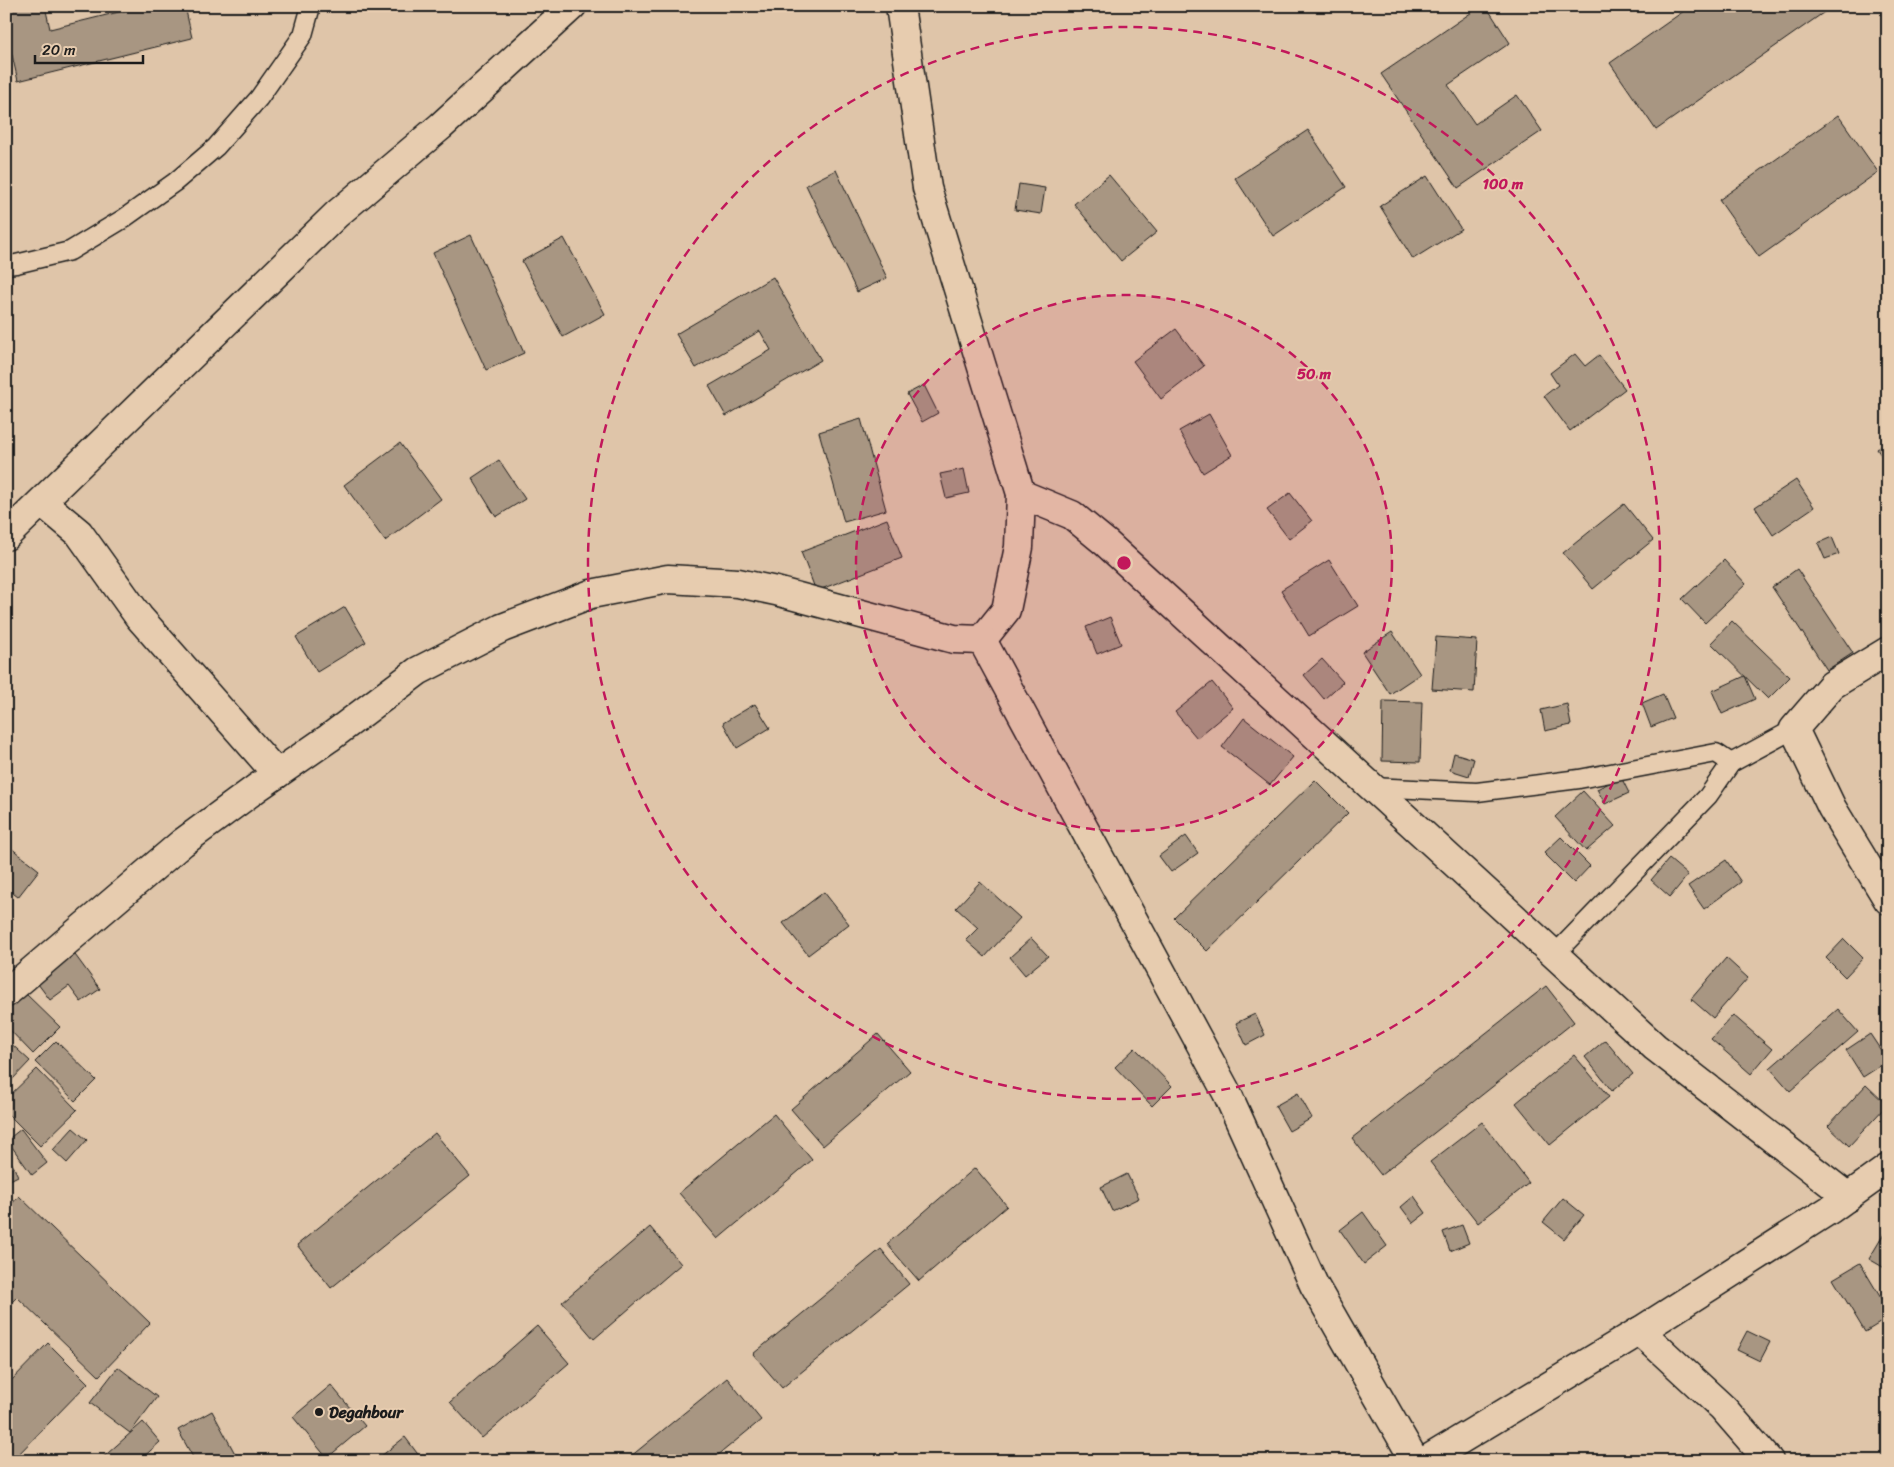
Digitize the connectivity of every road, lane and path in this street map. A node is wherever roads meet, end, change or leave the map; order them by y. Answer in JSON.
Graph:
{"nodes":[{"id":1,"x":311,"y":6,"type":"edge"},
{"id":2,"x":572,"y":6,"type":"edge"},
{"id":3,"x":900,"y":6,"type":"edge"},
{"id":4,"x":6,"y":265,"type":"edge"},
{"id":5,"x":1022,"y":494,"type":"junction"},
{"id":6,"x":42,"y":502,"type":"junction"},
{"id":7,"x":6,"y":536,"type":"edge"},
{"id":8,"x":982,"y":640,"type":"junction"},
{"id":9,"x":1888,"y":651,"type":"edge"},
{"id":10,"x":1794,"y":729,"type":"junction"},
{"id":11,"x":1731,"y":763,"type":"junction"},
{"id":12,"x":277,"y":774,"type":"junction"},
{"id":13,"x":1371,"y":787,"type":"junction"},
{"id":14,"x":1888,"y":900,"type":"edge"},
{"id":15,"x":1554,"y":955,"type":"junction"},
{"id":16,"x":6,"y":993,"type":"edge"},
{"id":17,"x":1888,"y":1168,"type":"edge"},
{"id":18,"x":1848,"y":1198,"type":"junction"},
{"id":19,"x":1640,"y":1331,"type":"junction"},
{"id":20,"x":1415,"y":1461,"type":"edge"},
{"id":21,"x":1425,"y":1461,"type":"edge"},
{"id":22,"x":1769,"y":1461,"type":"edge"}],
"edges":[{"from":1,"to":4,"type":"lane"},
{"from":2,"to":6,"type":"street"},
{"from":3,"to":5,"type":"street"},
{"from":5,"to":8,"type":"street"},
{"from":5,"to":13,"type":"street"},
{"from":6,"to":7,"type":"street"},
{"from":6,"to":12,"type":"street"},
{"from":8,"to":12,"type":"street"},
{"from":8,"to":20,"type":"street"},
{"from":9,"to":10,"type":"street"},
{"from":10,"to":11,"type":"lane"},
{"from":10,"to":14,"type":"street"},
{"from":11,"to":13,"type":"lane"},
{"from":11,"to":15,"type":"lane"},
{"from":12,"to":16,"type":"street"},
{"from":13,"to":15,"type":"street"},
{"from":15,"to":18,"type":"street"},
{"from":17,"to":18,"type":"street"},
{"from":18,"to":19,"type":"street"},
{"from":19,"to":21,"type":"street"},
{"from":19,"to":22,"type":"street"}]}
